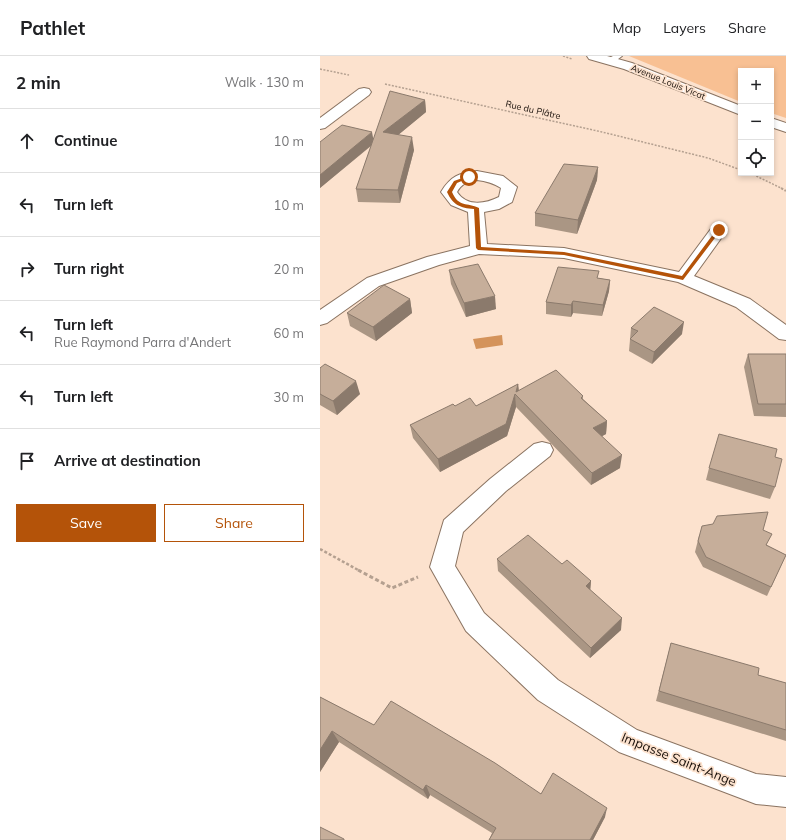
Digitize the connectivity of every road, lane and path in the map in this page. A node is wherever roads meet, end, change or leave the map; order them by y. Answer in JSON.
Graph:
{"nodes":[{"id":1,"x":594,"y":56,"type":"edge"},
{"id":2,"x":614,"y":58,"type":"edge"},
{"id":3,"x":320,"y":69,"type":"edge"},
{"id":4,"x":352,"y":76,"type":"dead end"},
{"id":5,"x":380,"y":83,"type":"dead end"},
{"id":6,"x":364,"y":92,"type":"dead end"},
{"id":7,"x":738,"y":110,"type":"edge"},
{"id":8,"x":774,"y":123,"type":"edge"},
{"id":9,"x":320,"y":125,"type":"edge"},
{"id":10,"x":786,"y":128,"type":"edge"},
{"id":11,"x":738,"y":169,"type":"edge"},
{"id":12,"x":756,"y":176,"type":"edge"},
{"id":13,"x":786,"y":191,"type":"edge"},
{"id":14,"x":476,"y":208,"type":"dead end"},
{"id":15,"x":719,"y":230,"type":"dead end"},
{"id":16,"x":478,"y":248,"type":"junction"},
{"id":17,"x":683,"y":278,"type":"junction"},
{"id":18,"x":320,"y":319,"type":"edge"},
{"id":19,"x":786,"y":334,"type":"edge"},
{"id":20,"x":542,"y":450,"type":"dead end"},
{"id":21,"x":320,"y":549,"type":"edge"},
{"id":22,"x":442,"y":567,"type":"junction"},
{"id":23,"x":786,"y":792,"type":"edge"}],
"edges":[{"from":1,"to":2,"type":"street","name":"Avenue Louis Vicat"},
{"from":2,"to":7,"type":"street","name":"Avenue Louis Vicat"},
{"from":3,"to":4,"type":"path"},
{"from":5,"to":11,"type":"path","name":"Rue du Plâtre"},
{"from":6,"to":9,"type":"street"},
{"from":8,"to":10,"type":"street"},
{"from":12,"to":13,"type":"path"},
{"from":14,"to":16,"type":"street"},
{"from":15,"to":17,"type":"street"},
{"from":16,"to":17,"type":"street"},
{"from":16,"to":18,"type":"street"},
{"from":17,"to":19,"type":"street"},
{"from":20,"to":22,"type":"street"},
{"from":21,"to":22,"type":"path"},
{"from":22,"to":23,"type":"street","name":"Impasse Saint-Ange"}]}
